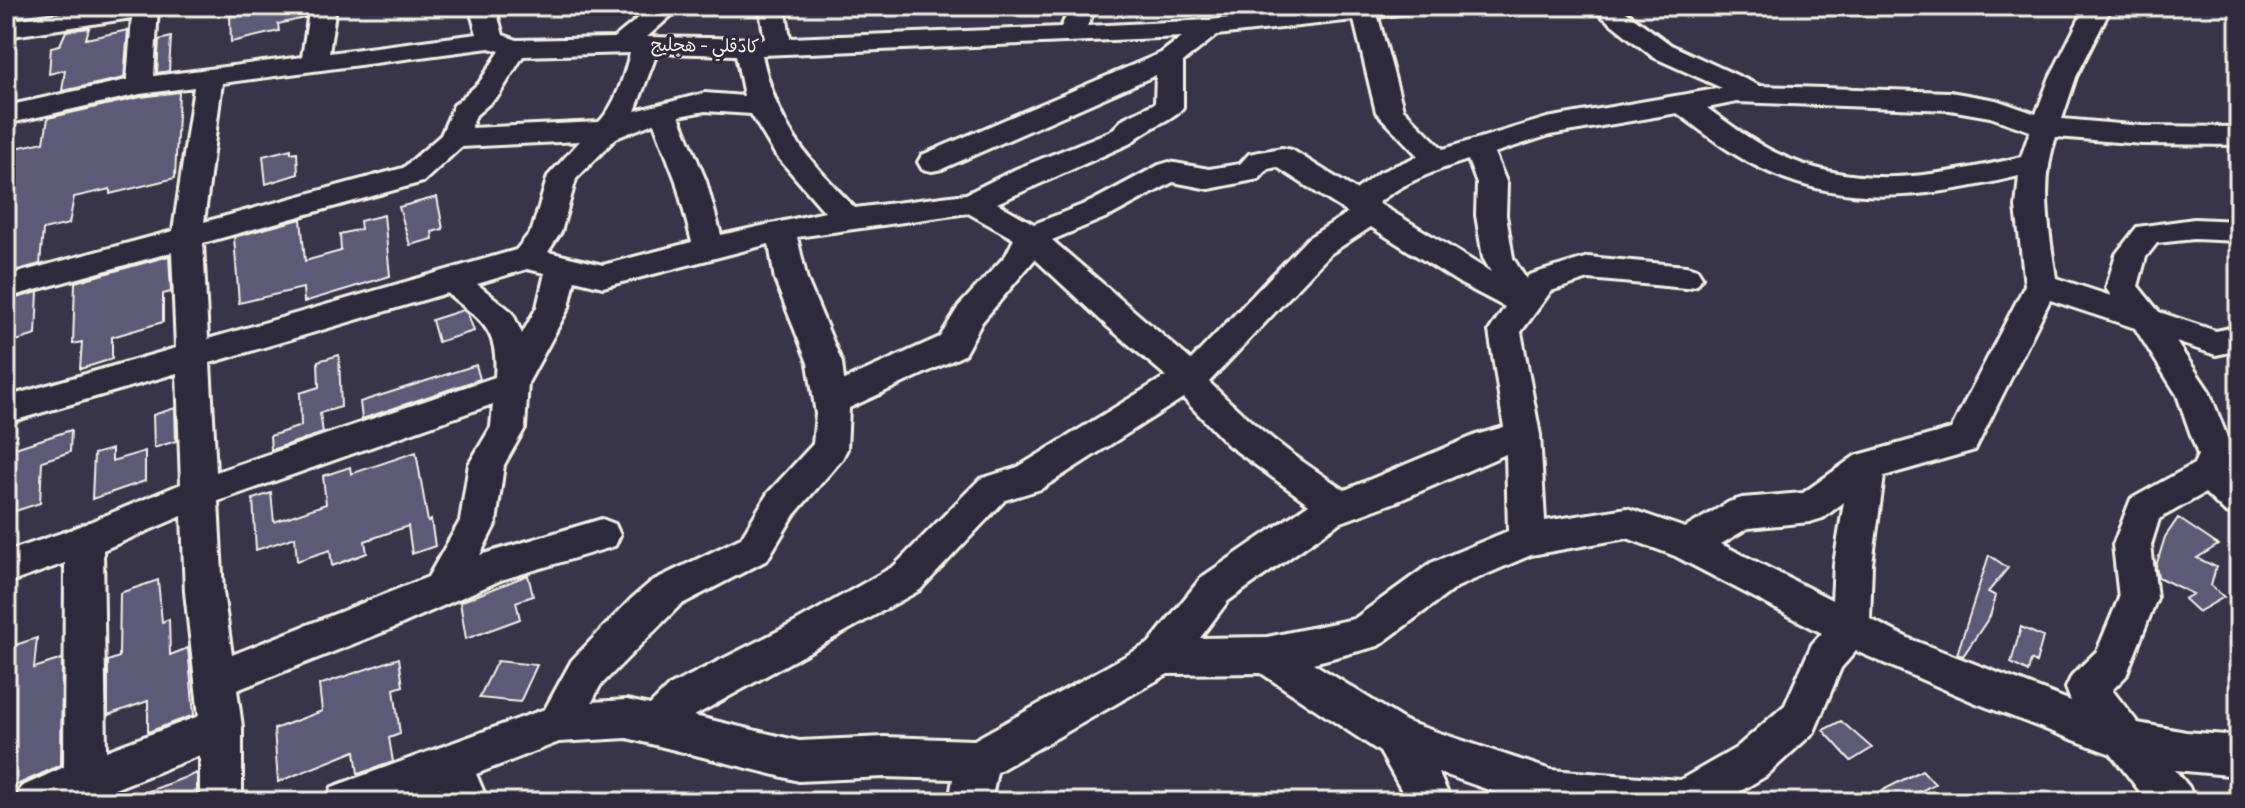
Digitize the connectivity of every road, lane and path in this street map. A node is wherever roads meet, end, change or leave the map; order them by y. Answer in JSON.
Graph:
{"nodes":[{"id":1,"x":323,"y":6,"type":"edge"},
{"id":2,"x":482,"y":6,"type":"edge"},
{"id":3,"x":669,"y":6,"type":"edge"},
{"id":4,"x":772,"y":6,"type":"edge"},
{"id":5,"x":1037,"y":6,"type":"edge"},
{"id":6,"x":1084,"y":6,"type":"edge"},
{"id":7,"x":1409,"y":6,"type":"edge"},
{"id":8,"x":1602,"y":6,"type":"edge"},
{"id":9,"x":2099,"y":6,"type":"edge"},
{"id":10,"x":145,"y":8,"type":"edge"},
{"id":11,"x":1346,"y":10,"type":"edge"},
{"id":12,"x":1210,"y":28,"type":"junction"},
{"id":13,"x":6,"y":29,"type":"edge"},
{"id":14,"x":1070,"y":34,"type":"junction"},
{"id":15,"x":1026,"y":36,"type":"junction"},
{"id":16,"x":503,"y":44,"type":"junction"},
{"id":17,"x":633,"y":45,"type":"junction"},
{"id":18,"x":779,"y":47,"type":"junction"},
{"id":19,"x":747,"y":48,"type":"junction"},
{"id":20,"x":1170,"y":59,"type":"junction"},
{"id":21,"x":314,"y":62,"type":"junction"},
{"id":22,"x":209,"y":79,"type":"junction"},
{"id":23,"x":140,"y":86,"type":"junction"},
{"id":24,"x":1757,"y":95,"type":"junction"},
{"id":25,"x":1680,"y":102,"type":"junction"},
{"id":26,"x":762,"y":106,"type":"junction"},
{"id":27,"x":663,"y":110,"type":"junction"},
{"id":28,"x":6,"y":115,"type":"edge"},
{"id":29,"x":1134,"y":124,"type":"junction"},
{"id":30,"x":2045,"y":127,"type":"junction"},
{"id":31,"x":607,"y":131,"type":"junction"},
{"id":32,"x":2239,"y":136,"type":"edge"},
{"id":33,"x":453,"y":139,"type":"junction"},
{"id":34,"x":1478,"y":149,"type":"junction"},
{"id":35,"x":1438,"y":160,"type":"junction"},
{"id":36,"x":932,"y":162,"type":"dead end"},
{"id":37,"x":2034,"y":163,"type":"junction"},
{"id":38,"x":1169,"y":172,"type":"junction"},
{"id":39,"x":972,"y":203,"type":"junction"},
{"id":40,"x":1363,"y":209,"type":"junction"},
{"id":41,"x":847,"y":218,"type":"junction"},
{"id":42,"x":781,"y":230,"type":"junction"},
{"id":43,"x":2239,"y":231,"type":"edge"},
{"id":44,"x":187,"y":236,"type":"junction"},
{"id":45,"x":1030,"y":237,"type":"junction"},
{"id":46,"x":709,"y":248,"type":"junction"},
{"id":47,"x":527,"y":258,"type":"junction"},
{"id":48,"x":562,"y":267,"type":"junction"},
{"id":49,"x":1686,"y":277,"type":"dead end"},
{"id":50,"x":452,"y":280,"type":"junction"},
{"id":51,"x":2041,"y":285,"type":"junction"},
{"id":52,"x":6,"y":287,"type":"edge"},
{"id":53,"x":1525,"y":304,"type":"junction"},
{"id":54,"x":2149,"y":322,"type":"junction"},
{"id":55,"x":2231,"y":345,"type":"edge"},
{"id":56,"x":193,"y":355,"type":"junction"},
{"id":57,"x":1186,"y":380,"type":"junction"},
{"id":58,"x":510,"y":385,"type":"junction"},
{"id":59,"x":831,"y":401,"type":"junction"},
{"id":60,"x":6,"y":410,"type":"edge"},
{"id":61,"x":1523,"y":435,"type":"junction"},
{"id":62,"x":1868,"y":466,"type":"junction"},
{"id":63,"x":2208,"y":474,"type":"junction"},
{"id":64,"x":200,"y":492,"type":"junction"},
{"id":65,"x":2239,"y":502,"type":"edge"},
{"id":66,"x":1341,"y":506,"type":"junction"},
{"id":67,"x":602,"y":535,"type":"dead end"},
{"id":68,"x":1527,"y":540,"type":"junction"},
{"id":69,"x":84,"y":541,"type":"junction"},
{"id":70,"x":1688,"y":545,"type":"junction"},
{"id":71,"x":6,"y":568,"type":"edge"},
{"id":72,"x":441,"y":589,"type":"junction"},
{"id":73,"x":1850,"y":629,"type":"junction"},
{"id":74,"x":1267,"y":655,"type":"junction"},
{"id":75,"x":1163,"y":656,"type":"junction"},
{"id":76,"x":215,"y":680,"type":"junction"},
{"id":77,"x":559,"y":723,"type":"junction"},
{"id":78,"x":658,"y":726,"type":"junction"},
{"id":79,"x":221,"y":727,"type":"junction"},
{"id":80,"x":1395,"y":738,"type":"junction"},
{"id":81,"x":2127,"y":740,"type":"junction"},
{"id":82,"x":2239,"y":756,"type":"edge"},
{"id":83,"x":978,"y":760,"type":"junction"},
{"id":84,"x":451,"y":763,"type":"junction"},
{"id":85,"x":85,"y":779,"type":"junction"},
{"id":86,"x":1713,"y":794,"type":"edge"},
{"id":87,"x":36,"y":802,"type":"edge"},
{"id":88,"x":221,"y":802,"type":"edge"},
{"id":89,"x":347,"y":802,"type":"edge"},
{"id":90,"x":467,"y":802,"type":"edge"},
{"id":91,"x":970,"y":802,"type":"edge"},
{"id":92,"x":1431,"y":802,"type":"edge"},
{"id":93,"x":2174,"y":802,"type":"edge"}],
"edges":[{"from":1,"to":21,"type":"street"},
{"from":2,"to":16,"type":"street"},
{"from":3,"to":17,"type":"street"},
{"from":4,"to":18,"type":"street"},
{"from":5,"to":15,"type":"street"},
{"from":6,"to":14,"type":"street"},
{"from":7,"to":11,"type":"street","name":"كادقلي - هجليج"},
{"from":8,"to":24,"type":"street"},
{"from":9,"to":30,"type":"street"},
{"from":10,"to":13,"type":"street"},
{"from":10,"to":23,"type":"street"},
{"from":11,"to":12,"type":"street","name":"كادقلي - هجليج"},
{"from":11,"to":35,"type":"street"},
{"from":12,"to":14,"type":"street","name":"كادقلي - هجليج"},
{"from":12,"to":20,"type":"street"},
{"from":14,"to":15,"type":"street","name":"كادقلي - هجليج"},
{"from":15,"to":18,"type":"street","name":"كادقلي - هجليج"},
{"from":16,"to":17,"type":"street","name":"كادقلي - هجليج"},
{"from":16,"to":21,"type":"street","name":"كادقلي - هجليج"},
{"from":16,"to":33,"type":"street"},
{"from":17,"to":19,"type":"street","name":"كادقلي - هجليج"},
{"from":17,"to":31,"type":"street"},
{"from":18,"to":19,"type":"street","name":"كادقلي - هجليج"},
{"from":19,"to":26,"type":"street"},
{"from":20,"to":29,"type":"street"},
{"from":20,"to":36,"type":"street"},
{"from":21,"to":22,"type":"street","name":"كادقلي - هجليج"},
{"from":22,"to":23,"type":"street","name":"كادقلي - هجليج"},
{"from":22,"to":44,"type":"street"},
{"from":23,"to":28,"type":"street","name":"كادقلي - هجليج"},
{"from":24,"to":25,"type":"street"},
{"from":24,"to":30,"type":"street"},
{"from":25,"to":34,"type":"street"},
{"from":25,"to":37,"type":"street"},
{"from":26,"to":27,"type":"street"},
{"from":26,"to":41,"type":"street"},
{"from":27,"to":31,"type":"street"},
{"from":27,"to":46,"type":"street"},
{"from":29,"to":38,"type":"street"},
{"from":29,"to":39,"type":"street"},
{"from":30,"to":32,"type":"street"},
{"from":30,"to":37,"type":"street"},
{"from":31,"to":33,"type":"street"},
{"from":31,"to":47,"type":"street"},
{"from":33,"to":44,"type":"street"},
{"from":34,"to":35,"type":"street"},
{"from":34,"to":53,"type":"street"},
{"from":35,"to":40,"type":"street"},
{"from":37,"to":51,"type":"street"},
{"from":38,"to":40,"type":"street"},
{"from":38,"to":45,"type":"street"},
{"from":39,"to":41,"type":"street"},
{"from":39,"to":45,"type":"street"},
{"from":40,"to":53,"type":"street"},
{"from":40,"to":57,"type":"street"},
{"from":41,"to":42,"type":"street"},
{"from":42,"to":46,"type":"street"},
{"from":42,"to":59,"type":"street"},
{"from":43,"to":54,"type":"street"},
{"from":44,"to":52,"type":"street"},
{"from":44,"to":56,"type":"street"},
{"from":45,"to":57,"type":"street"},
{"from":45,"to":59,"type":"street"},
{"from":46,"to":48,"type":"street"},
{"from":47,"to":48,"type":"street"},
{"from":47,"to":50,"type":"street"},
{"from":48,"to":58,"type":"street"},
{"from":49,"to":53,"type":"street"},
{"from":50,"to":56,"type":"street"},
{"from":50,"to":58,"type":"street"},
{"from":51,"to":54,"type":"street"},
{"from":51,"to":62,"type":"street"},
{"from":53,"to":61,"type":"street"},
{"from":54,"to":55,"type":"street"},
{"from":54,"to":63,"type":"street"},
{"from":56,"to":60,"type":"street"},
{"from":56,"to":64,"type":"street"},
{"from":57,"to":66,"type":"street"},
{"from":57,"to":78,"type":"street"},
{"from":58,"to":64,"type":"street"},
{"from":58,"to":72,"type":"street"},
{"from":59,"to":77,"type":"street"},
{"from":61,"to":66,"type":"street"},
{"from":61,"to":68,"type":"street"},
{"from":62,"to":70,"type":"street"},
{"from":62,"to":73,"type":"street"},
{"from":63,"to":65,"type":"street"},
{"from":63,"to":81,"type":"street"},
{"from":64,"to":69,"type":"street"},
{"from":64,"to":76,"type":"street"},
{"from":66,"to":75,"type":"street"},
{"from":67,"to":72,"type":"street"},
{"from":68,"to":70,"type":"street"},
{"from":68,"to":74,"type":"street"},
{"from":69,"to":71,"type":"street"},
{"from":69,"to":85,"type":"street"},
{"from":70,"to":73,"type":"street"},
{"from":72,"to":76,"type":"street"},
{"from":73,"to":81,"type":"street"},
{"from":73,"to":86,"type":"street"},
{"from":74,"to":75,"type":"street"},
{"from":74,"to":80,"type":"street"},
{"from":75,"to":83,"type":"street"},
{"from":76,"to":79,"type":"street"},
{"from":77,"to":78,"type":"street"},
{"from":77,"to":84,"type":"street"},
{"from":78,"to":83,"type":"street"},
{"from":79,"to":85,"type":"street"},
{"from":79,"to":88,"type":"street"},
{"from":80,"to":86,"type":"street"},
{"from":80,"to":92,"type":"street"},
{"from":81,"to":82,"type":"street"},
{"from":81,"to":93,"type":"street"},
{"from":83,"to":91,"type":"street"},
{"from":84,"to":89,"type":"street"},
{"from":84,"to":90,"type":"street"},
{"from":85,"to":87,"type":"street"}]}
